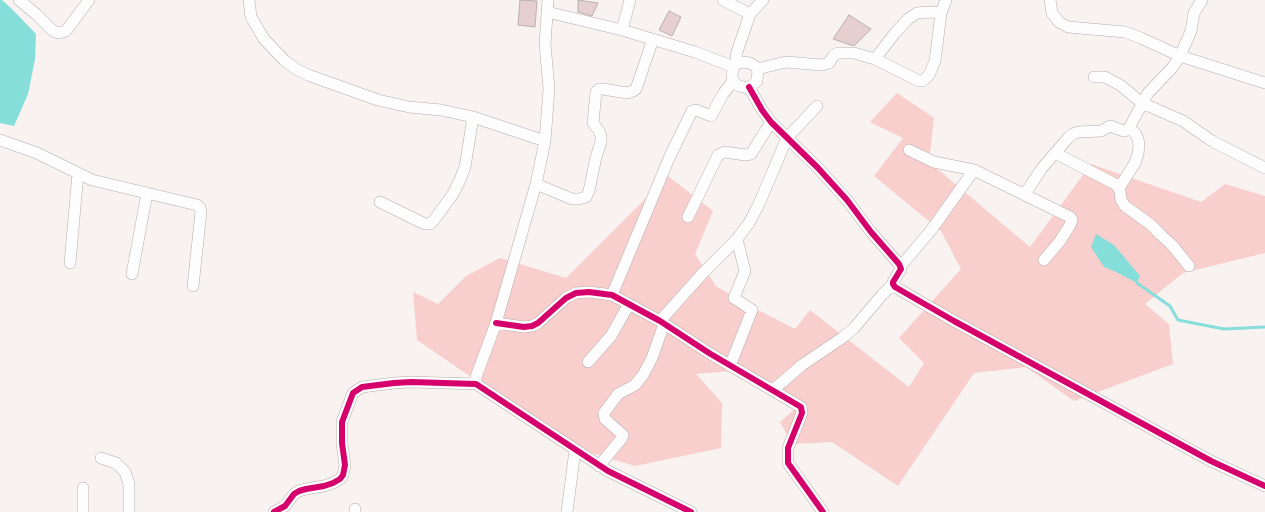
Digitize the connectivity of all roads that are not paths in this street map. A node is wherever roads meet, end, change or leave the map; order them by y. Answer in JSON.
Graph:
{"nodes":[{"id":1,"x":19,"y":0,"type":"edge"},
{"id":2,"x":89,"y":0,"type":"edge"},
{"id":3,"x":249,"y":0,"type":"edge"},
{"id":4,"x":548,"y":0,"type":"edge"},
{"id":5,"x":630,"y":0,"type":"edge"},
{"id":6,"x":723,"y":0,"type":"edge"},
{"id":7,"x":763,"y":0,"type":"edge"},
{"id":8,"x":946,"y":0,"type":"edge"},
{"id":9,"x":1050,"y":0,"type":"edge"},
{"id":10,"x":1202,"y":0,"type":"edge"},
{"id":11,"x":548,"y":12,"type":"junction"},
{"id":12,"x":941,"y":13,"type":"junction"},
{"id":13,"x":750,"y":14,"type":"junction"},
{"id":14,"x":622,"y":30,"type":"junction"},
{"id":15,"x":653,"y":39,"type":"junction"},
{"id":16,"x":1180,"y":56,"type":"junction"},
{"id":17,"x":875,"y":59,"type":"junction"},
{"id":18,"x":736,"y":65,"type":"junction"},
{"id":19,"x":757,"y":69,"type":"junction"},
{"id":20,"x":1094,"y":77,"type":"dead end"},
{"id":21,"x":733,"y":81,"type":"junction"},
{"id":22,"x":1265,"y":83,"type":"edge"},
{"id":23,"x":749,"y":87,"type":"junction"},
{"id":24,"x":1142,"y":103,"type":"junction"},
{"id":25,"x":817,"y":106,"type":"dead end"},
{"id":26,"x":473,"y":117,"type":"junction"},
{"id":27,"x":771,"y":122,"type":"junction"},
{"id":28,"x":1129,"y":128,"type":"junction"},
{"id":29,"x":787,"y":138,"type":"junction"},
{"id":30,"x":0,"y":140,"type":"edge"},
{"id":31,"x":545,"y":141,"type":"junction"},
{"id":32,"x":908,"y":150,"type":"dead end"},
{"id":33,"x":1055,"y":153,"type":"junction"},
{"id":34,"x":1265,"y":168,"type":"edge"},
{"id":35,"x":974,"y":170,"type":"junction"},
{"id":36,"x":78,"y":173,"type":"junction"},
{"id":37,"x":536,"y":184,"type":"junction"},
{"id":38,"x":1119,"y":188,"type":"junction"},
{"id":39,"x":147,"y":193,"type":"junction"},
{"id":40,"x":1025,"y":194,"type":"junction"},
{"id":41,"x":380,"y":202,"type":"dead end"},
{"id":42,"x":688,"y":217,"type":"dead end"},
{"id":43,"x":737,"y":239,"type":"junction"},
{"id":44,"x":1044,"y":260,"type":"dead end"},
{"id":45,"x":70,"y":264,"type":"dead end"},
{"id":46,"x":1189,"y":266,"type":"dead end"},
{"id":47,"x":900,"y":267,"type":"junction"},
{"id":48,"x":132,"y":274,"type":"dead end"},
{"id":49,"x":893,"y":284,"type":"junction"},
{"id":50,"x":193,"y":286,"type":"dead end"},
{"id":51,"x":612,"y":295,"type":"junction"},
{"id":52,"x":629,"y":304,"type":"junction"},
{"id":53,"x":662,"y":322,"type":"junction"},
{"id":54,"x":496,"y":323,"type":"junction"},
{"id":55,"x":588,"y":362,"type":"dead end"},
{"id":56,"x":730,"y":366,"type":"junction"},
{"id":57,"x":476,"y":384,"type":"junction"},
{"id":58,"x":773,"y":390,"type":"junction"},
{"id":59,"x":574,"y":450,"type":"junction"},
{"id":60,"x":102,"y":458,"type":"dead end"},
{"id":61,"x":599,"y":466,"type":"junction"},
{"id":62,"x":1265,"y":486,"type":"edge"},
{"id":63,"x":83,"y":488,"type":"dead end"},
{"id":64,"x":83,"y":512,"type":"edge"},
{"id":65,"x":129,"y":512,"type":"edge"},
{"id":66,"x":274,"y":512,"type":"edge"},
{"id":67,"x":567,"y":512,"type":"edge"},
{"id":68,"x":690,"y":512,"type":"edge"},
{"id":69,"x":823,"y":512,"type":"edge"}],
"edges":[{"from":1,"to":2,"type":"street"},
{"from":3,"to":26,"type":"street"},
{"from":4,"to":11,"type":"street"},
{"from":5,"to":14,"type":"street"},
{"from":6,"to":13,"type":"street"},
{"from":7,"to":13,"type":"street"},
{"from":8,"to":12,"type":"street"},
{"from":9,"to":16,"type":"street"},
{"from":10,"to":16,"type":"street"},
{"from":11,"to":14,"type":"street"},
{"from":11,"to":31,"type":"street"},
{"from":12,"to":17,"type":"street"},
{"from":12,"to":17,"type":"street"},
{"from":13,"to":18,"type":"street"},
{"from":14,"to":15,"type":"street"},
{"from":15,"to":18,"type":"street"},
{"from":15,"to":37,"type":"street"},
{"from":16,"to":22,"type":"street"},
{"from":16,"to":24,"type":"street"},
{"from":17,"to":19,"type":"street"},
{"from":18,"to":19,"type":"street"},
{"from":18,"to":21,"type":"street"},
{"from":19,"to":23,"type":"street"},
{"from":20,"to":24,"type":"street"},
{"from":21,"to":23,"type":"street"},
{"from":21,"to":51,"type":"street"},
{"from":23,"to":27,"type":"street"},
{"from":24,"to":28,"type":"street"},
{"from":24,"to":34,"type":"street"},
{"from":25,"to":29,"type":"street"},
{"from":26,"to":31,"type":"street"},
{"from":26,"to":41,"type":"street"},
{"from":27,"to":29,"type":"street"},
{"from":27,"to":42,"type":"street"},
{"from":28,"to":33,"type":"street"},
{"from":28,"to":38,"type":"street"},
{"from":29,"to":43,"type":"street"},
{"from":29,"to":47,"type":"street"},
{"from":30,"to":36,"type":"street"},
{"from":31,"to":37,"type":"street"},
{"from":32,"to":35,"type":"street"},
{"from":33,"to":38,"type":"street"},
{"from":33,"to":40,"type":"street"},
{"from":35,"to":40,"type":"street"},
{"from":35,"to":47,"type":"street"},
{"from":36,"to":39,"type":"street"},
{"from":36,"to":45,"type":"street"},
{"from":37,"to":54,"type":"street"},
{"from":38,"to":46,"type":"street"},
{"from":39,"to":48,"type":"street"},
{"from":39,"to":50,"type":"street"},
{"from":40,"to":44,"type":"street"},
{"from":43,"to":53,"type":"street"},
{"from":43,"to":56,"type":"street"},
{"from":47,"to":49,"type":"street"},
{"from":49,"to":58,"type":"street"},
{"from":49,"to":62,"type":"street"},
{"from":51,"to":52,"type":"street"},
{"from":51,"to":54,"type":"street"},
{"from":52,"to":53,"type":"street"},
{"from":52,"to":55,"type":"street"},
{"from":53,"to":56,"type":"street"},
{"from":53,"to":61,"type":"street"},
{"from":54,"to":57,"type":"street"},
{"from":56,"to":58,"type":"street"},
{"from":57,"to":59,"type":"street"},
{"from":57,"to":66,"type":"street"},
{"from":58,"to":69,"type":"street"},
{"from":59,"to":61,"type":"street"},
{"from":59,"to":67,"type":"street"},
{"from":60,"to":65,"type":"street"},
{"from":61,"to":68,"type":"street"},
{"from":63,"to":64,"type":"street"}]}
